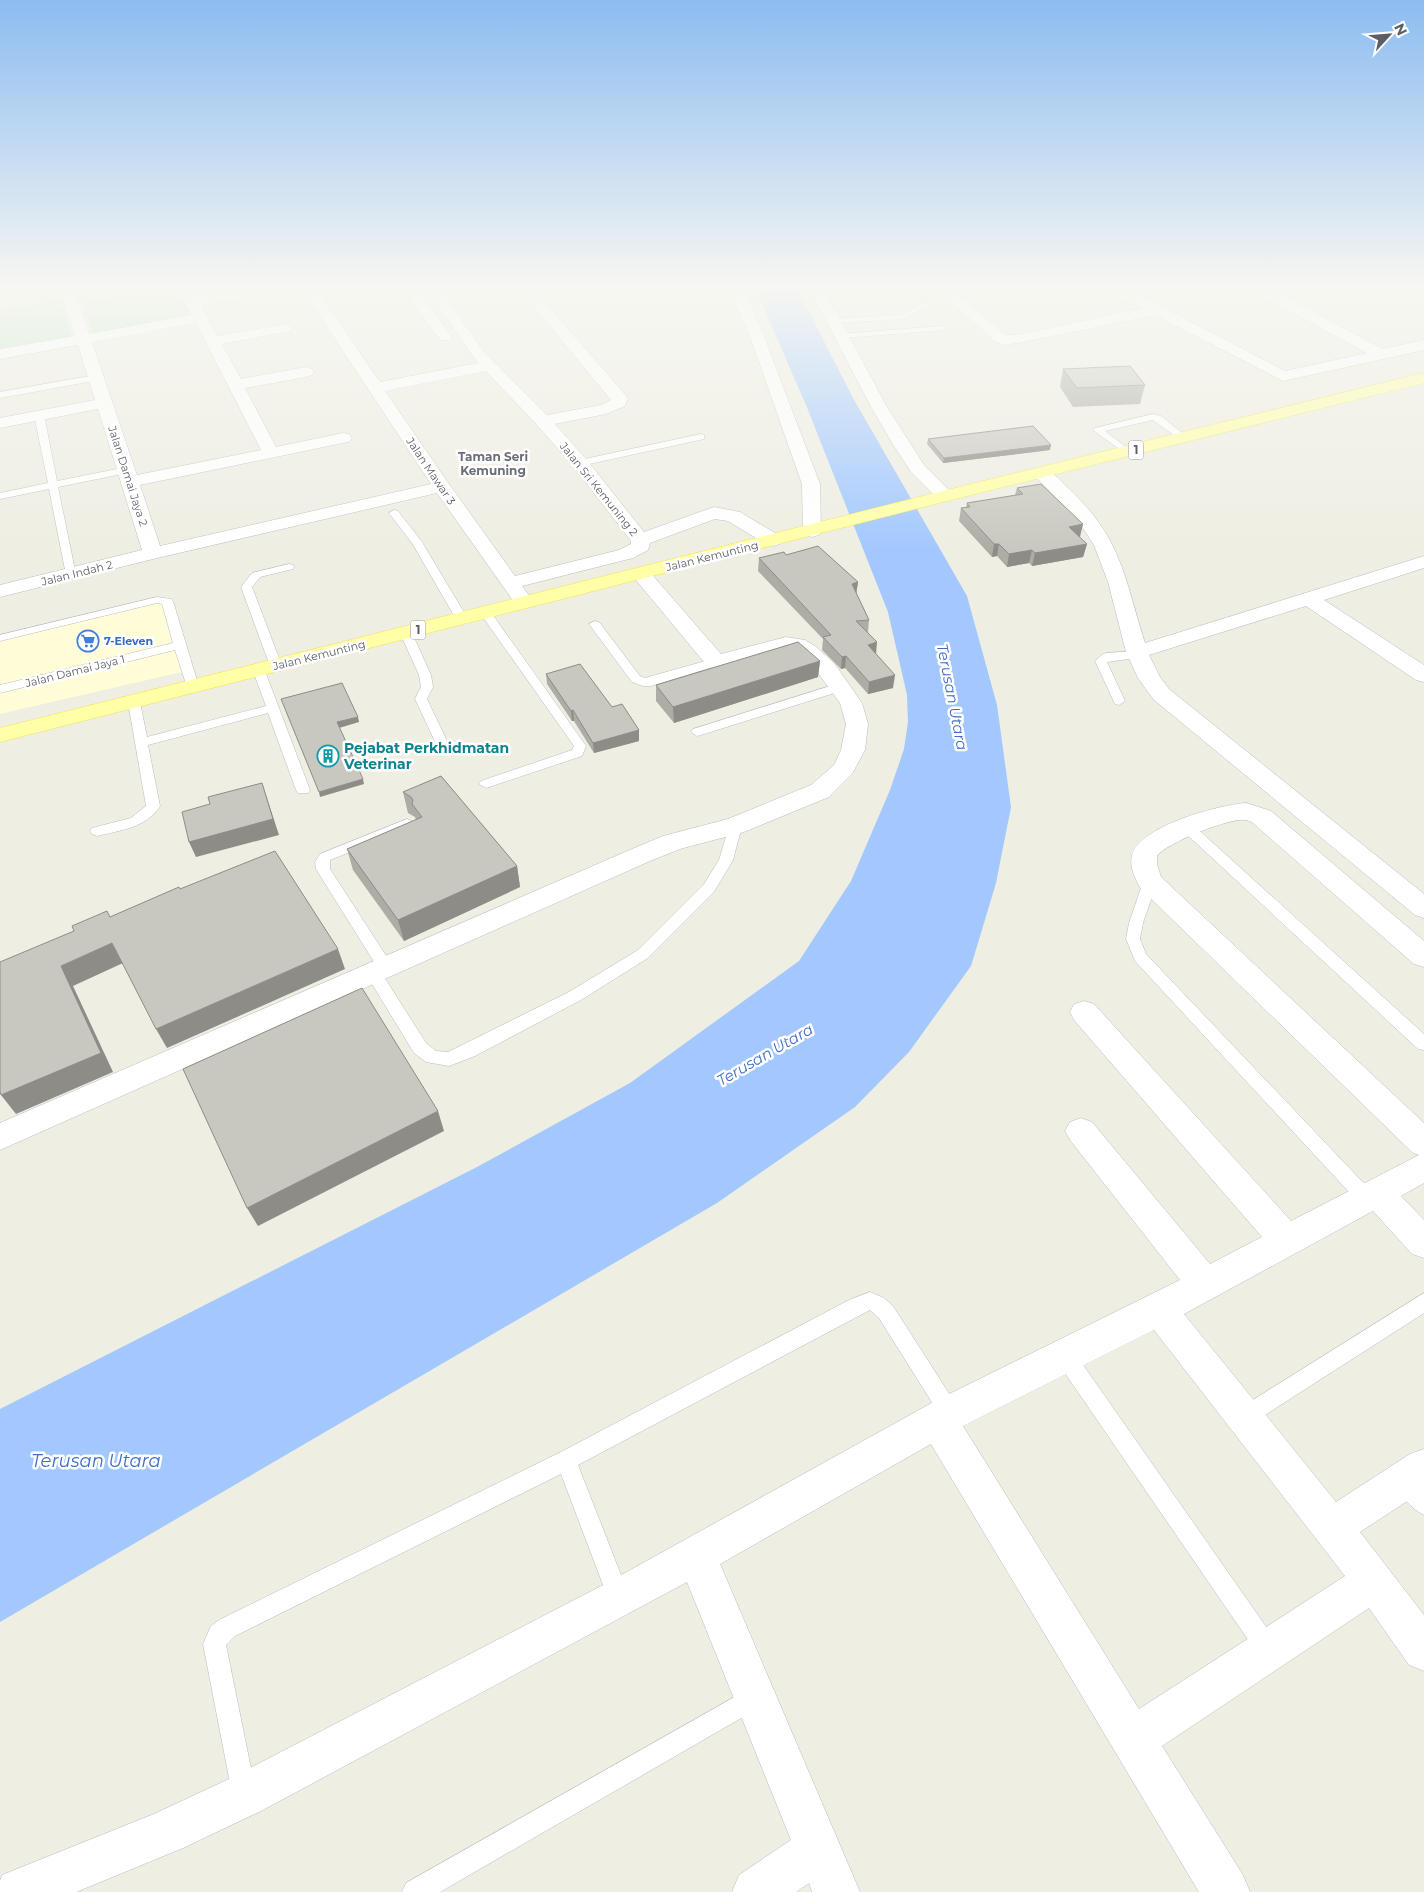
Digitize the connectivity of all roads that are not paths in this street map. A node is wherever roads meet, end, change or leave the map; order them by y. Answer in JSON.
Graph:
{"nodes":[{"id":1,"x":95,"y":374,"type":"edge"},
{"id":2,"x":230,"y":374,"type":"edge"},
{"id":3,"x":294,"y":374,"type":"edge"},
{"id":4,"x":366,"y":374,"type":"edge"},
{"id":5,"x":448,"y":374,"type":"edge"},
{"id":6,"x":497,"y":374,"type":"edge"},
{"id":7,"x":600,"y":374,"type":"edge"},
{"id":8,"x":771,"y":374,"type":"edge"},
{"id":9,"x":862,"y":374,"type":"edge"},
{"id":10,"x":96,"y":378,"type":"junction"},
{"id":11,"x":1424,"y":378,"type":"edge"},
{"id":12,"x":236,"y":385,"type":"junction"},
{"id":13,"x":375,"y":388,"type":"junction"},
{"id":14,"x":0,"y":395,"type":"edge"},
{"id":15,"x":105,"y":403,"type":"junction"},
{"id":16,"x":39,"y":415,"type":"junction"},
{"id":17,"x":543,"y":421,"type":"junction"},
{"id":18,"x":0,"y":423,"type":"edge"},
{"id":19,"x":701,"y":437,"type":"dead end"},
{"id":20,"x":343,"y":438,"type":"dead end"},
{"id":21,"x":1183,"y":438,"type":"junction"},
{"id":22,"x":1126,"y":452,"type":"junction"},
{"id":23,"x":271,"y":453,"type":"junction"},
{"id":24,"x":580,"y":463,"type":"junction"},
{"id":25,"x":1041,"y":473,"type":"junction"},
{"id":26,"x":128,"y":476,"type":"junction"},
{"id":27,"x":52,"y":486,"type":"junction"},
{"id":28,"x":442,"y":488,"type":"junction"},
{"id":29,"x":0,"y":496,"type":"edge"},
{"id":30,"x":938,"y":498,"type":"junction"},
{"id":31,"x":394,"y":513,"type":"dead end"},
{"id":32,"x":812,"y":531,"type":"junction"},
{"id":33,"x":640,"y":540,"type":"junction"},
{"id":34,"x":773,"y":540,"type":"junction"},
{"id":35,"x":154,"y":553,"type":"junction"},
{"id":36,"x":1424,"y":562,"type":"edge"},
{"id":37,"x":289,"y":567,"type":"dead end"},
{"id":38,"x":1400,"y":569,"type":"junction"},
{"id":39,"x":641,"y":574,"type":"junction"},
{"id":40,"x":71,"y":575,"type":"junction"},
{"id":41,"x":509,"y":583,"type":"junction"},
{"id":42,"x":1424,"y":584,"type":"edge"},
{"id":43,"x":0,"y":591,"type":"edge"},
{"id":44,"x":1308,"y":598,"type":"junction"},
{"id":45,"x":524,"y":603,"type":"junction"},
{"id":46,"x":486,"y":613,"type":"junction"},
{"id":47,"x":462,"y":619,"type":"junction"},
{"id":48,"x":595,"y":624,"type":"dead end"},
{"id":49,"x":406,"y":634,"type":"junction"},
{"id":50,"x":0,"y":638,"type":"edge"},
{"id":51,"x":179,"y":645,"type":"junction"},
{"id":52,"x":1137,"y":654,"type":"junction"},
{"id":53,"x":716,"y":662,"type":"junction"},
{"id":54,"x":268,"y":668,"type":"junction"},
{"id":55,"x":1424,"y":675,"type":"edge"},
{"id":56,"x":840,"y":686,"type":"junction"},
{"id":57,"x":194,"y":687,"type":"junction"},
{"id":58,"x":0,"y":689,"type":"edge"},
{"id":59,"x":1119,"y":701,"type":"dead end"},
{"id":60,"x":134,"y":702,"type":"junction"},
{"id":61,"x":272,"y":708,"type":"junction"},
{"id":62,"x":697,"y":732,"type":"dead end"},
{"id":63,"x":0,"y":735,"type":"edge"},
{"id":64,"x":141,"y":743,"type":"junction"},
{"id":65,"x":444,"y":747,"type":"dead end"},
{"id":66,"x":486,"y":784,"type":"dead end"},
{"id":67,"x":303,"y":790,"type":"dead end"},
{"id":68,"x":410,"y":822,"type":"edge"},
{"id":69,"x":735,"y":826,"type":"junction"},
{"id":70,"x":1187,"y":827,"type":"junction"},
{"id":71,"x":97,"y":831,"type":"dead end"},
{"id":72,"x":1150,"y":882,"type":"junction"},
{"id":73,"x":1424,"y":908,"type":"edge"},
{"id":74,"x":1424,"y":957,"type":"edge"},
{"id":75,"x":380,"y":971,"type":"junction"},
{"id":76,"x":1084,"y":1012,"type":"dead end"},
{"id":77,"x":1424,"y":1044,"type":"edge"},
{"id":78,"x":1080,"y":1131,"type":"dead end"},
{"id":79,"x":0,"y":1137,"type":"edge"},
{"id":80,"x":1424,"y":1143,"type":"edge"},
{"id":81,"x":1424,"y":1167,"type":"edge"},
{"id":82,"x":1371,"y":1195,"type":"junction"},
{"id":83,"x":1286,"y":1240,"type":"junction"},
{"id":84,"x":1424,"y":1243,"type":"edge"},
{"id":85,"x":1205,"y":1284,"type":"junction"},
{"id":86,"x":1424,"y":1302,"type":"edge"},
{"id":87,"x":1159,"y":1309,"type":"junction"},
{"id":88,"x":1065,"y":1356,"type":"junction"},
{"id":89,"x":1244,"y":1416,"type":"junction"},
{"id":90,"x":944,"y":1417,"type":"junction"},
{"id":91,"x":566,"y":1460,"type":"junction"},
{"id":92,"x":1417,"y":1484,"type":"edge"},
{"id":93,"x":1332,"y":1527,"type":"junction"},
{"id":94,"x":696,"y":1556,"type":"junction"},
{"id":95,"x":1374,"y":1581,"type":"junction"},
{"id":96,"x":619,"y":1598,"type":"junction"},
{"id":97,"x":1269,"y":1650,"type":"junction"},
{"id":98,"x":1424,"y":1650,"type":"edge"},
{"id":99,"x":755,"y":1697,"type":"junction"},
{"id":100,"x":1133,"y":1739,"type":"junction"},
{"id":101,"x":245,"y":1795,"type":"junction"},
{"id":102,"x":818,"y":1849,"type":"junction"},
{"id":103,"x":19,"y":1892,"type":"edge"},
{"id":104,"x":415,"y":1892,"type":"edge"},
{"id":105,"x":756,"y":1892,"type":"edge"},
{"id":106,"x":836,"y":1892,"type":"edge"},
{"id":107,"x":1226,"y":1892,"type":"edge"}],
"edges":[{"from":1,"to":10,"type":"street","name":"Jalan Damai Jaya 2"},
{"from":2,"to":12,"type":"street"},
{"from":3,"to":12,"type":"street"},
{"from":4,"to":13,"type":"street","name":"Jalan Mawar 3"},
{"from":5,"to":13,"type":"street"},
{"from":6,"to":17,"type":"street","name":"Jalan Sri Kemuning 2"},
{"from":7,"to":17,"type":"street"},
{"from":8,"to":32,"type":"street"},
{"from":9,"to":30,"type":"street"},
{"from":10,"to":14,"type":"lane"},
{"from":10,"to":15,"type":"street","name":"Jalan Damai Jaya 2"},
{"from":11,"to":21,"type":"main road","name":"Jalan Kemunting","number":"1"},
{"from":12,"to":23,"type":"street"},
{"from":13,"to":28,"type":"street","name":"Jalan Mawar 3"},
{"from":15,"to":16,"type":"street"},
{"from":15,"to":26,"type":"street","name":"Jalan Damai Jaya 2"},
{"from":16,"to":18,"type":"street"},
{"from":16,"to":27,"type":"lane"},
{"from":17,"to":24,"type":"street","name":"Jalan Sri Kemuning 2"},
{"from":19,"to":24,"type":"lane"},
{"from":20,"to":23,"type":"street"},
{"from":21,"to":22,"type":"main road","name":"Jalan Kemunting","number":"1"},
{"from":21,"to":22,"type":"lane"},
{"from":22,"to":25,"type":"main road","name":"Jalan Kemunting","number":"1"},
{"from":23,"to":26,"type":"street"},
{"from":24,"to":33,"type":"street","name":"Jalan Sri Kemuning 2"},
{"from":25,"to":30,"type":"main road","name":"Jalan Kemunting","number":"1"},
{"from":25,"to":52,"type":"street"},
{"from":26,"to":27,"type":"lane"},
{"from":26,"to":35,"type":"street","name":"Jalan Damai Jaya 2"},
{"from":27,"to":29,"type":"lane"},
{"from":27,"to":40,"type":"lane"},
{"from":28,"to":35,"type":"street","name":"Jalan Indah 2"},
{"from":28,"to":41,"type":"street","name":"Jalan Mawar 3"},
{"from":30,"to":32,"type":"main road","name":"Jalan Kemunting","number":"1"},
{"from":31,"to":47,"type":"lane"},
{"from":32,"to":34,"type":"main road","name":"Jalan Kemunting","number":"1"},
{"from":33,"to":34,"type":"street"},
{"from":33,"to":41,"type":"street","name":"Jalan Sri Kemuning 2"},
{"from":34,"to":39,"type":"main road","name":"Jalan Kemunting","number":"1"},
{"from":35,"to":40,"type":"street","name":"Jalan Indah 2"},
{"from":36,"to":38,"type":"street"},
{"from":37,"to":54,"type":"lane"},
{"from":38,"to":42,"type":"street"},
{"from":38,"to":44,"type":"street"},
{"from":39,"to":45,"type":"main road","name":"Jalan Kemunting","number":"1"},
{"from":39,"to":53,"type":"street"},
{"from":40,"to":43,"type":"street","name":"Jalan Indah 2"},
{"from":41,"to":45,"type":"street","name":"Jalan Mawar 3"},
{"from":44,"to":52,"type":"street"},
{"from":44,"to":55,"type":"street"},
{"from":45,"to":46,"type":"main road","name":"Jalan Kemunting","number":"1"},
{"from":46,"to":47,"type":"main road","name":"Jalan Kemunting","number":"1"},
{"from":46,"to":66,"type":"lane"},
{"from":47,"to":49,"type":"main road","name":"Jalan Kemunting","number":"1"},
{"from":48,"to":53,"type":"lane"},
{"from":49,"to":54,"type":"main road","name":"Jalan Kemunting","number":"1"},
{"from":49,"to":65,"type":"lane"},
{"from":50,"to":51,"type":"lane"},
{"from":51,"to":57,"type":"lane"},
{"from":51,"to":58,"type":"lane","name":"Jalan Damai Jaya 1"},
{"from":52,"to":59,"type":"lane"},
{"from":52,"to":73,"type":"street"},
{"from":53,"to":56,"type":"street"},
{"from":54,"to":57,"type":"main road","name":"Jalan Kemunting","number":"1"},
{"from":54,"to":61,"type":"lane"},
{"from":56,"to":62,"type":"lane"},
{"from":56,"to":69,"type":"street"},
{"from":57,"to":60,"type":"main road","name":"Jalan Kemunting","number":"1"},
{"from":60,"to":63,"type":"main road","name":"Jalan Kemunting","number":"1"},
{"from":60,"to":64,"type":"lane"},
{"from":61,"to":64,"type":"lane"},
{"from":61,"to":67,"type":"lane"},
{"from":64,"to":71,"type":"lane"},
{"from":68,"to":75,"type":"lane"},
{"from":69,"to":75,"type":"street"},
{"from":69,"to":75,"type":"lane"},
{"from":70,"to":72,"type":"street"},
{"from":70,"to":74,"type":"street"},
{"from":70,"to":77,"type":"lane"},
{"from":72,"to":80,"type":"street"},
{"from":72,"to":82,"type":"lane"},
{"from":75,"to":79,"type":"street"},
{"from":76,"to":83,"type":"street"},
{"from":78,"to":85,"type":"street"},
{"from":81,"to":82,"type":"street"},
{"from":82,"to":83,"type":"street"},
{"from":82,"to":84,"type":"street"},
{"from":83,"to":85,"type":"street"},
{"from":85,"to":87,"type":"street"},
{"from":86,"to":89,"type":"lane"},
{"from":87,"to":88,"type":"street"},
{"from":87,"to":89,"type":"street"},
{"from":88,"to":90,"type":"street"},
{"from":88,"to":97,"type":"lane"},
{"from":89,"to":93,"type":"street"},
{"from":90,"to":91,"type":"lane"},
{"from":90,"to":94,"type":"street"},
{"from":90,"to":100,"type":"street"},
{"from":91,"to":96,"type":"lane"},
{"from":91,"to":101,"type":"lane"},
{"from":92,"to":93,"type":"street"},
{"from":93,"to":95,"type":"street"},
{"from":94,"to":96,"type":"street"},
{"from":94,"to":99,"type":"street"},
{"from":95,"to":97,"type":"street"},
{"from":95,"to":98,"type":"street"},
{"from":96,"to":101,"type":"street"},
{"from":97,"to":100,"type":"street"},
{"from":99,"to":102,"type":"street"},
{"from":99,"to":104,"type":"lane"},
{"from":100,"to":107,"type":"street"},
{"from":101,"to":103,"type":"street"},
{"from":102,"to":105,"type":"street"},
{"from":102,"to":106,"type":"street"}]}
